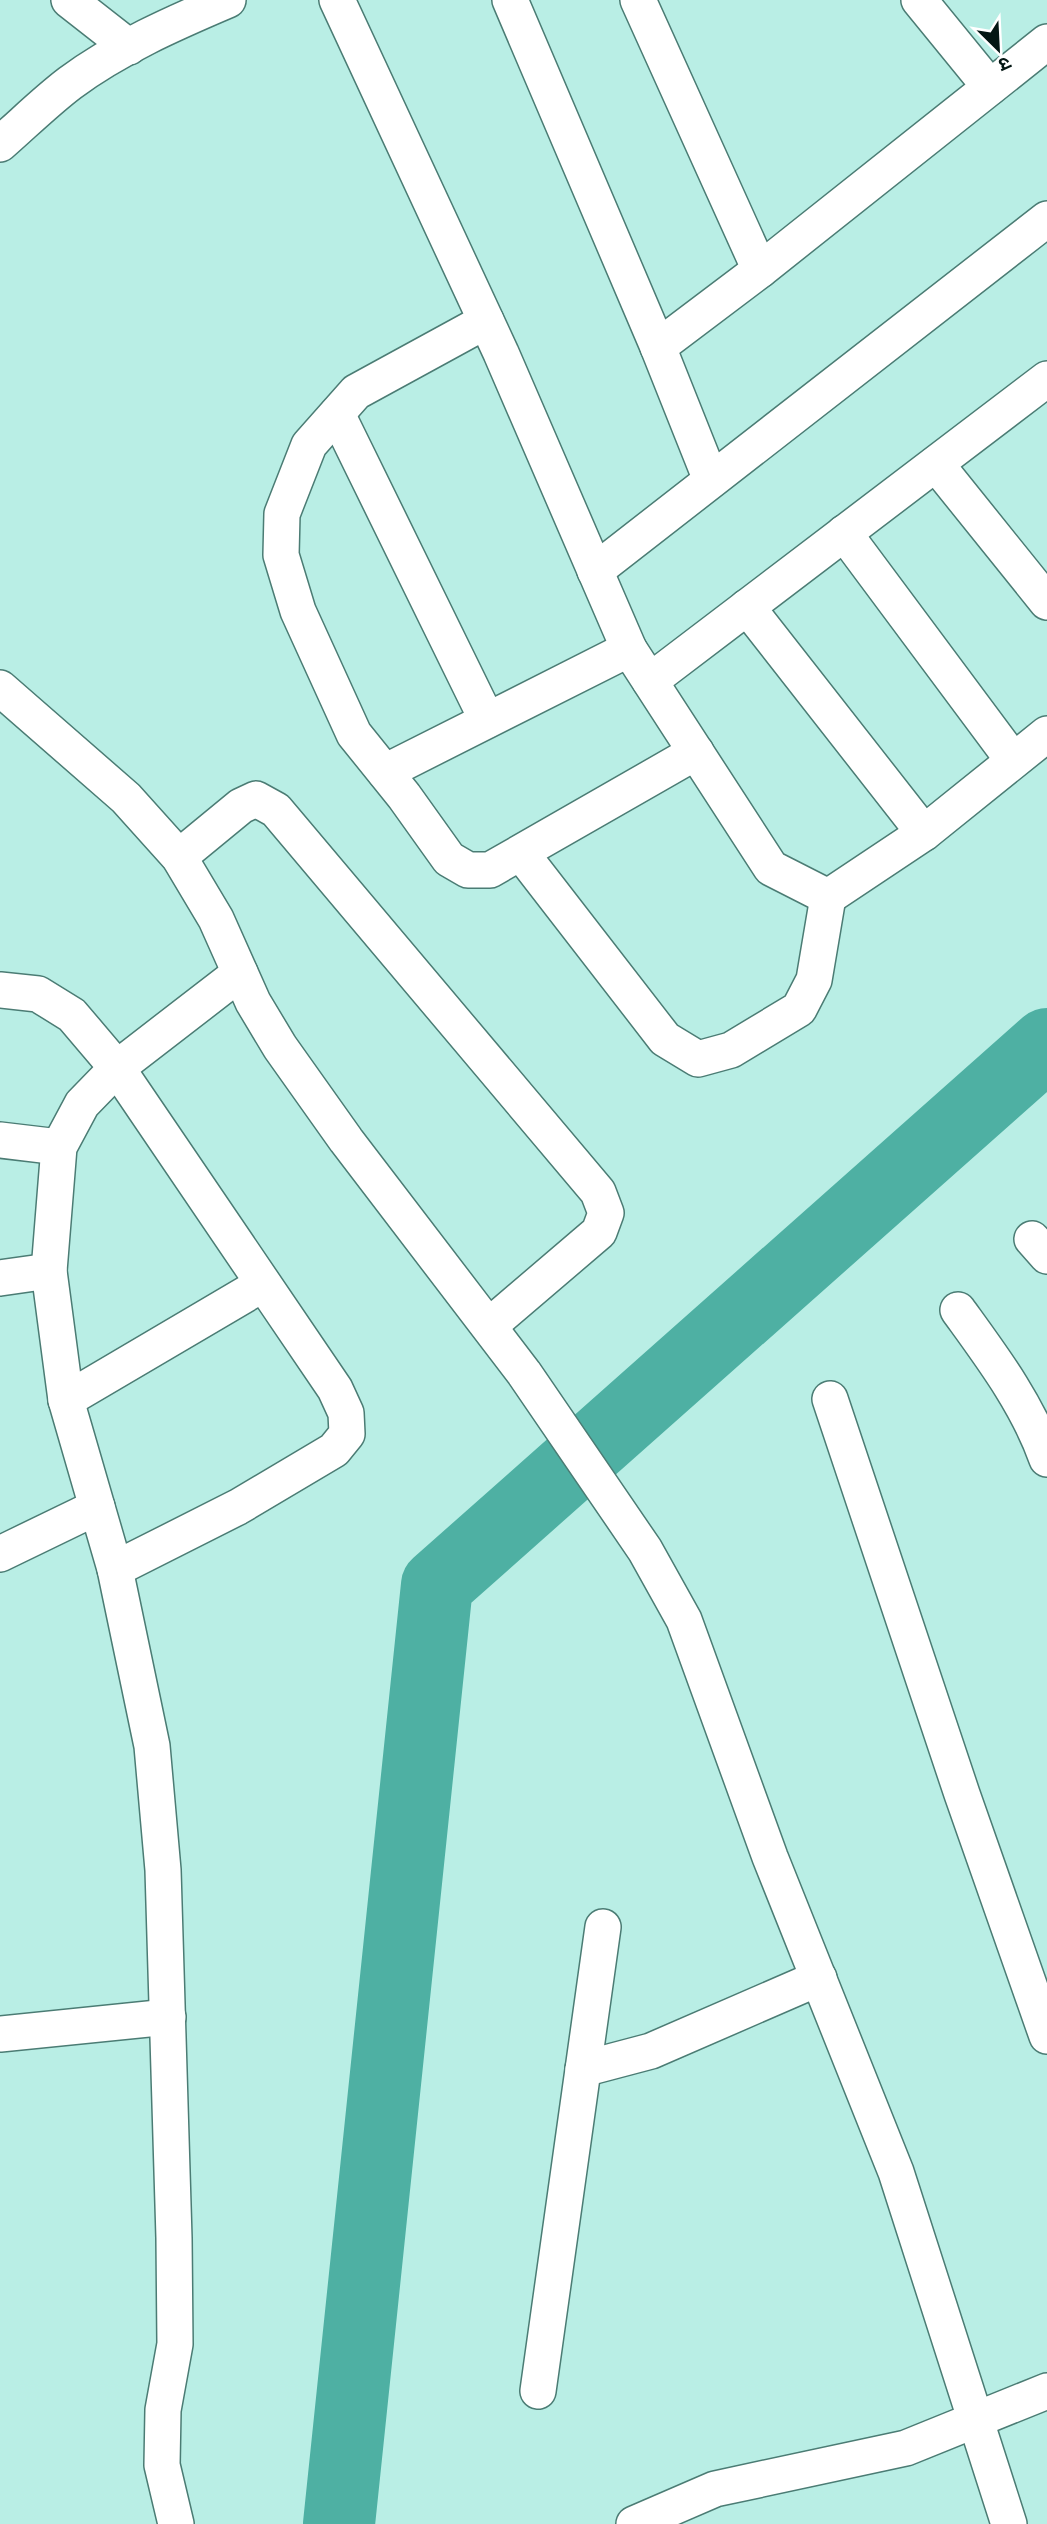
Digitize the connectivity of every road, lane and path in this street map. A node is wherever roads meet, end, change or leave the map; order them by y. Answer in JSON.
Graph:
{"nodes":[{"id":1,"x":69,"y":0,"type":"edge"},
{"id":2,"x":228,"y":0,"type":"edge"},
{"id":3,"x":337,"y":0,"type":"edge"},
{"id":4,"x":510,"y":0,"type":"edge"},
{"id":5,"x":638,"y":0,"type":"edge"},
{"id":6,"x":919,"y":0,"type":"edge"},
{"id":7,"x":1047,"y":42,"type":"edge"},
{"id":8,"x":129,"y":47,"type":"junction"},
{"id":9,"x":990,"y":87,"type":"junction"},
{"id":10,"x":0,"y":144,"type":"edge"},
{"id":11,"x":1047,"y":219,"type":"edge"},
{"id":12,"x":760,"y":270,"type":"junction"},
{"id":13,"x":486,"y":321,"type":"junction"},
{"id":14,"x":658,"y":347,"type":"junction"},
{"id":15,"x":1047,"y":379,"type":"edge"},
{"id":16,"x":337,"y":414,"type":"junction"},
{"id":17,"x":936,"y":464,"type":"junction"},
{"id":18,"x":711,"y":480,"type":"junction"},
{"id":19,"x":844,"y":533,"type":"junction"},
{"id":20,"x":595,"y":571,"type":"junction"},
{"id":21,"x":1047,"y":602,"type":"edge"},
{"id":22,"x":747,"y":607,"type":"junction"},
{"id":23,"x":629,"y":649,"type":"junction"},
{"id":24,"x":650,"y":681,"type":"junction"},
{"id":25,"x":0,"y":688,"type":"edge"},
{"id":26,"x":487,"y":720,"type":"junction"},
{"id":27,"x":1047,"y":734,"type":"edge"},
{"id":28,"x":696,"y":752,"type":"junction"},
{"id":29,"x":1013,"y":760,"type":"junction"},
{"id":30,"x":385,"y":772,"type":"junction"},
{"id":31,"x":924,"y":833,"type":"junction"},
{"id":32,"x":521,"y":853,"type":"junction"},
{"id":33,"x":179,"y":857,"type":"junction"},
{"id":34,"x":828,"y":897,"type":"junction"},
{"id":35,"x":240,"y":973,"type":"junction"},
{"id":36,"x":0,"y":990,"type":"edge"},
{"id":37,"x":117,"y":1068,"type":"junction"},
{"id":38,"x":0,"y":1140,"type":"edge"},
{"id":39,"x":60,"y":1147,"type":"junction"},
{"id":40,"x":49,"y":1271,"type":"junction"},
{"id":41,"x":0,"y":1278,"type":"edge"},
{"id":42,"x":263,"y":1284,"type":"junction"},
{"id":43,"x":958,"y":1310,"type":"dead end"},
{"id":44,"x":489,"y":1326,"type":"junction"},
{"id":45,"x":830,"y":1399,"type":"dead end"},
{"id":46,"x":65,"y":1400,"type":"junction"},
{"id":47,"x":1047,"y":1459,"type":"edge"},
{"id":48,"x":97,"y":1507,"type":"junction"},
{"id":49,"x":0,"y":1554,"type":"edge"},
{"id":50,"x":115,"y":1569,"type":"junction"},
{"id":51,"x":603,"y":1927,"type":"dead end"},
{"id":52,"x":819,"y":1978,"type":"junction"},
{"id":53,"x":168,"y":2017,"type":"junction"},
{"id":54,"x":0,"y":2034,"type":"edge"},
{"id":55,"x":1047,"y":2036,"type":"edge"},
{"id":56,"x":583,"y":2069,"type":"junction"},
{"id":57,"x":538,"y":2391,"type":"dead end"},
{"id":58,"x":1047,"y":2391,"type":"edge"},
{"id":59,"x":975,"y":2421,"type":"junction"},
{"id":60,"x":176,"y":2524,"type":"edge"},
{"id":61,"x":634,"y":2524,"type":"edge"},
{"id":62,"x":1009,"y":2524,"type":"edge"}],
"edges":[{"from":1,"to":8,"type":"street"},
{"from":2,"to":8,"type":"street"},
{"from":3,"to":13,"type":"street"},
{"from":4,"to":14,"type":"street"},
{"from":5,"to":12,"type":"street"},
{"from":6,"to":9,"type":"street"},
{"from":7,"to":9,"type":"street"},
{"from":8,"to":10,"type":"street"},
{"from":9,"to":12,"type":"street"},
{"from":11,"to":18,"type":"street"},
{"from":12,"to":14,"type":"street"},
{"from":13,"to":16,"type":"street"},
{"from":13,"to":20,"type":"street"},
{"from":14,"to":18,"type":"street"},
{"from":15,"to":17,"type":"street"},
{"from":16,"to":26,"type":"street"},
{"from":16,"to":30,"type":"street"},
{"from":17,"to":19,"type":"street"},
{"from":17,"to":21,"type":"street"},
{"from":18,"to":20,"type":"street"},
{"from":19,"to":22,"type":"street"},
{"from":19,"to":29,"type":"street"},
{"from":20,"to":23,"type":"street"},
{"from":22,"to":24,"type":"street"},
{"from":22,"to":31,"type":"street"},
{"from":23,"to":24,"type":"street"},
{"from":23,"to":26,"type":"street"},
{"from":24,"to":28,"type":"street"},
{"from":25,"to":33,"type":"street"},
{"from":26,"to":30,"type":"street"},
{"from":27,"to":29,"type":"street"},
{"from":28,"to":32,"type":"street"},
{"from":28,"to":34,"type":"street"},
{"from":29,"to":31,"type":"street"},
{"from":30,"to":32,"type":"street"},
{"from":31,"to":34,"type":"street"},
{"from":32,"to":34,"type":"street"},
{"from":33,"to":35,"type":"street"},
{"from":33,"to":44,"type":"street"},
{"from":35,"to":37,"type":"street"},
{"from":35,"to":44,"type":"street"},
{"from":36,"to":37,"type":"street"},
{"from":37,"to":39,"type":"street"},
{"from":37,"to":42,"type":"street"},
{"from":38,"to":39,"type":"street"},
{"from":39,"to":40,"type":"street"},
{"from":40,"to":41,"type":"street"},
{"from":40,"to":46,"type":"street"},
{"from":42,"to":46,"type":"street"},
{"from":42,"to":50,"type":"street"},
{"from":43,"to":47,"type":"street"},
{"from":44,"to":52,"type":"street"},
{"from":45,"to":55,"type":"street"},
{"from":46,"to":48,"type":"street"},
{"from":48,"to":49,"type":"street"},
{"from":48,"to":50,"type":"street"},
{"from":50,"to":53,"type":"street"},
{"from":51,"to":56,"type":"street"},
{"from":52,"to":56,"type":"street"},
{"from":52,"to":59,"type":"street"},
{"from":53,"to":54,"type":"street"},
{"from":53,"to":60,"type":"street"},
{"from":56,"to":57,"type":"street"},
{"from":58,"to":59,"type":"street"},
{"from":59,"to":61,"type":"street"},
{"from":59,"to":62,"type":"street"}]}
